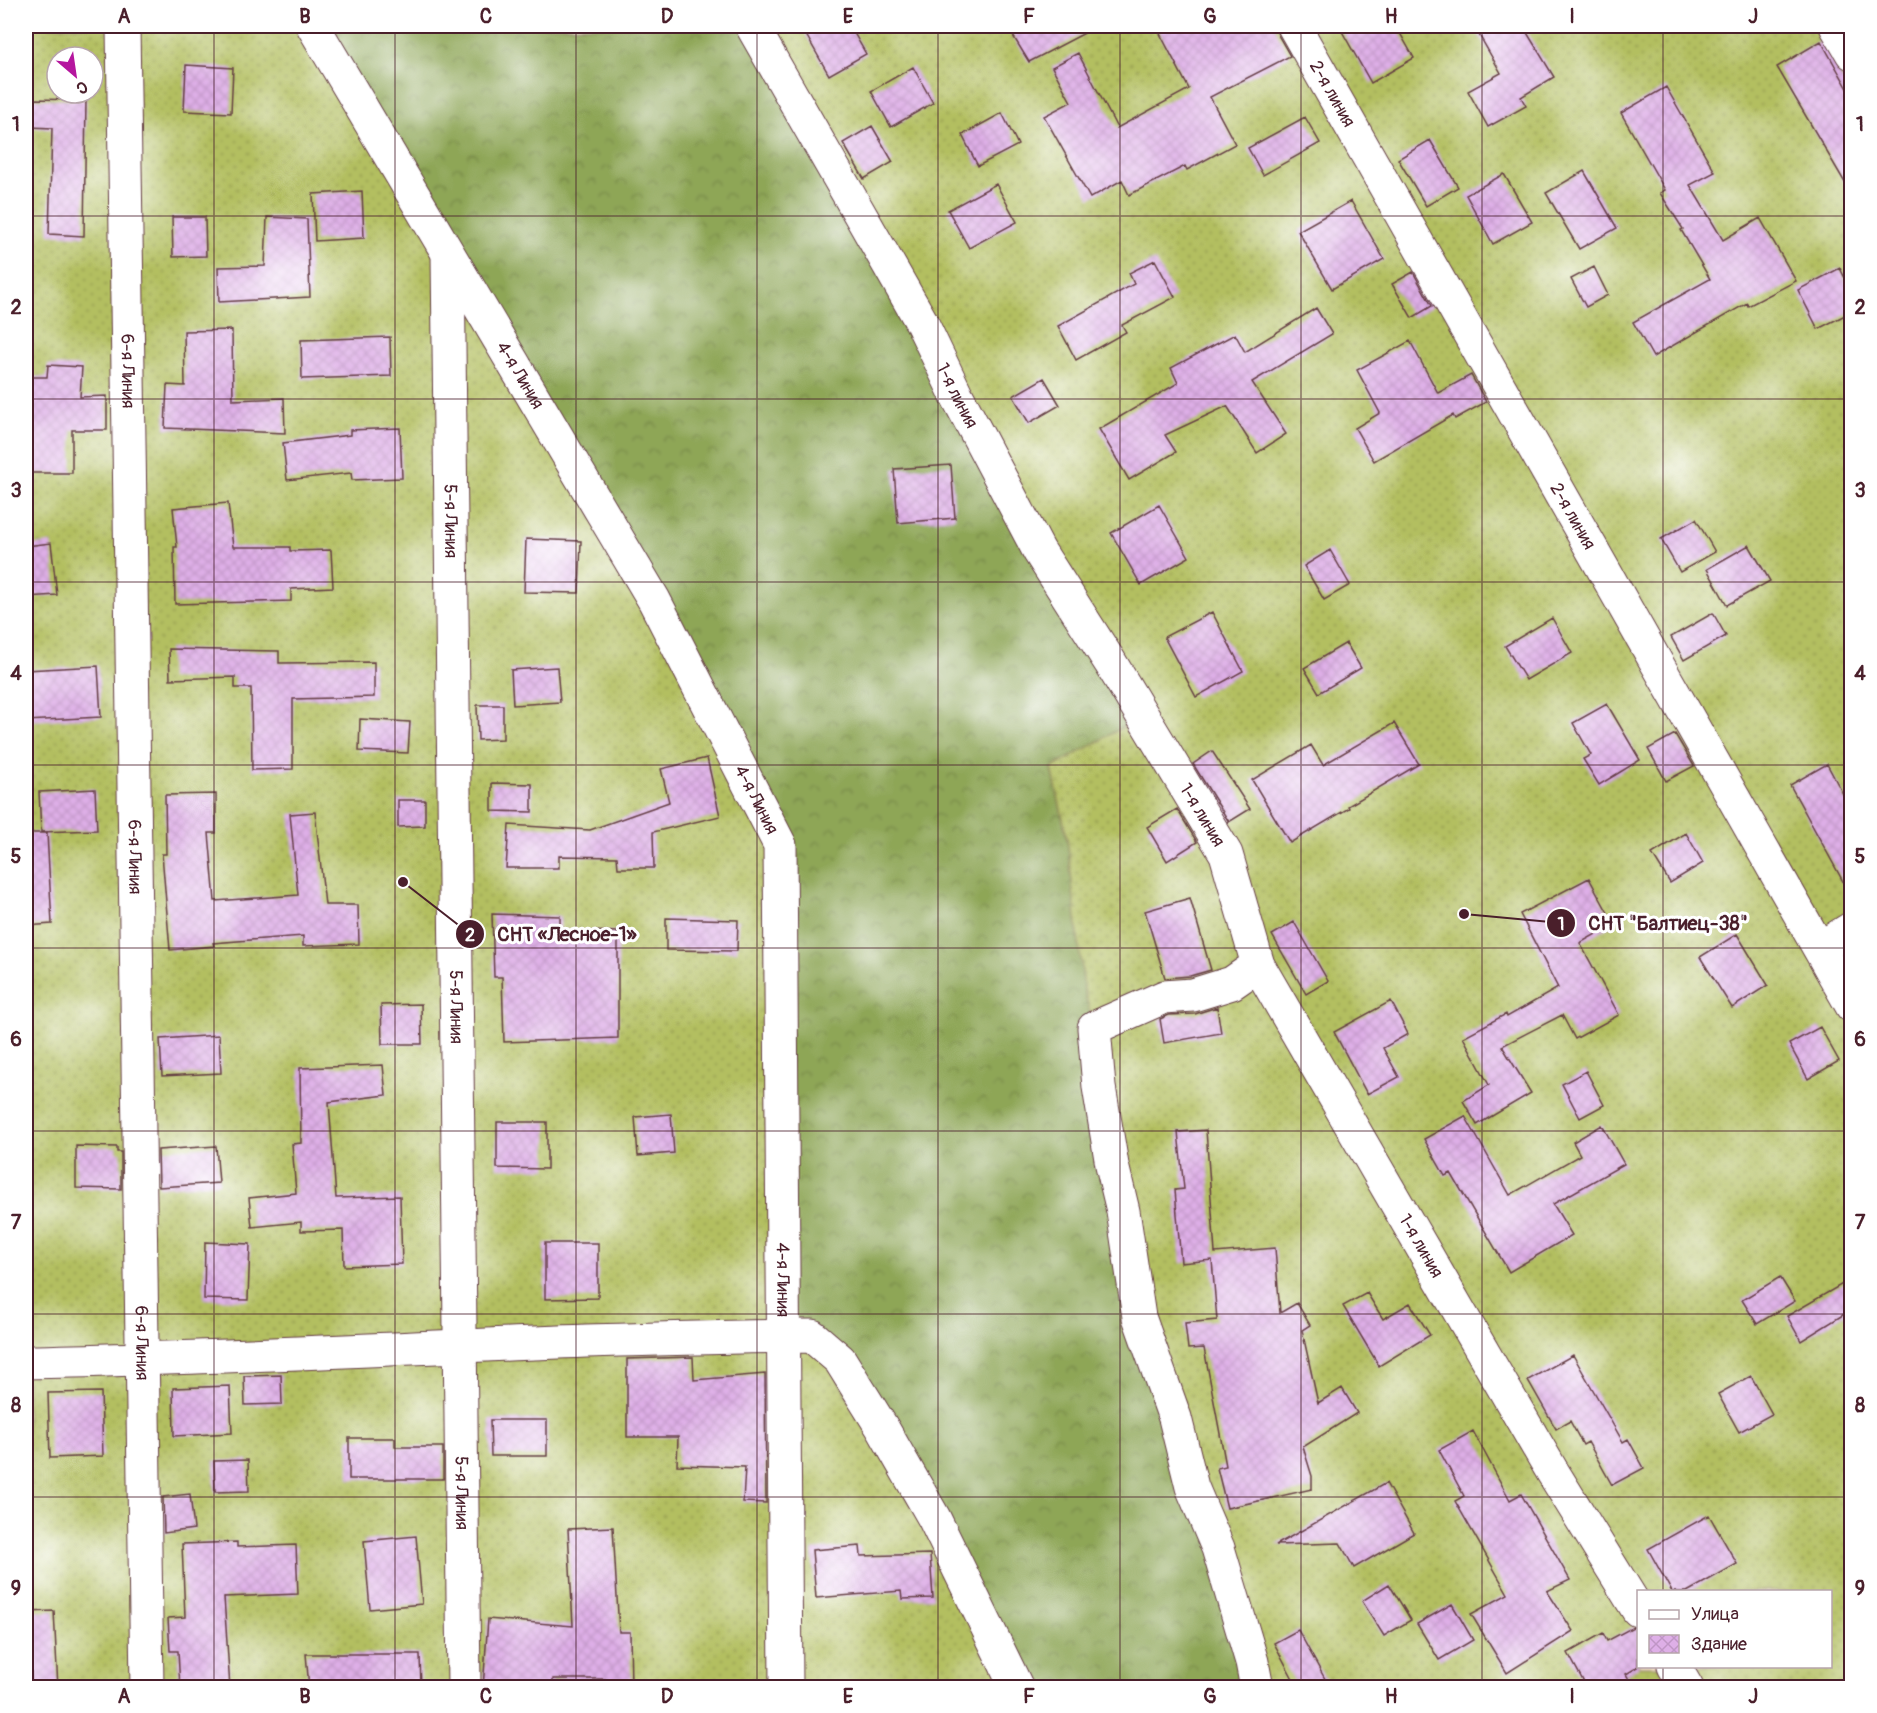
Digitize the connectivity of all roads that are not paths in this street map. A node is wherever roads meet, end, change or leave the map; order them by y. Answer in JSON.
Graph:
{"nodes":[{"id":1,"x":123,"y":26,"type":"edge"},
{"id":2,"x":313,"y":26,"type":"edge"},
{"id":3,"x":752,"y":26,"type":"edge"},
{"id":4,"x":1294,"y":26,"type":"edge"},
{"id":5,"x":1836,"y":26,"type":"edge"},
{"id":6,"x":1851,"y":53,"type":"edge"},
{"id":7,"x":447,"y":254,"type":"junction"},
{"id":8,"x":1851,"y":928,"type":"edge"},
{"id":9,"x":1820,"y":948,"type":"junction"},
{"id":10,"x":1258,"y":965,"type":"junction"},
{"id":11,"x":1851,"y":1006,"type":"edge"},
{"id":12,"x":783,"y":1336,"type":"junction"},
{"id":13,"x":459,"y":1345,"type":"junction"},
{"id":14,"x":143,"y":1359,"type":"junction"},
{"id":15,"x":26,"y":1362,"type":"edge"},
{"id":16,"x":1637,"y":1608,"type":"edge"},
{"id":17,"x":1675,"y":1668,"type":"edge"},
{"id":18,"x":147,"y":1688,"type":"edge"},
{"id":19,"x":464,"y":1688,"type":"edge"},
{"id":20,"x":786,"y":1688,"type":"edge"},
{"id":21,"x":1017,"y":1688,"type":"edge"},
{"id":22,"x":1257,"y":1688,"type":"edge"},
{"id":23,"x":1687,"y":1688,"type":"edge"}],
"edges":[{"from":1,"to":14,"type":"street","name":"6-я Линия"},
{"from":2,"to":7,"type":"street","name":"4-я Линия"},
{"from":3,"to":10,"type":"street","name":"1-я линия"},
{"from":4,"to":9,"type":"street","name":"2-я линия"},
{"from":5,"to":6,"type":"street"},
{"from":7,"to":12,"type":"street","name":"4-я Линия"},
{"from":7,"to":13,"type":"street","name":"5-я Линия"},
{"from":8,"to":9,"type":"street"},
{"from":9,"to":11,"type":"street","name":"2-я линия"},
{"from":10,"to":16,"type":"street","name":"1-я линия"},
{"from":10,"to":22,"type":"street"},
{"from":12,"to":13,"type":"street"},
{"from":12,"to":20,"type":"street","name":"4-я Линия"},
{"from":12,"to":21,"type":"street"},
{"from":13,"to":14,"type":"street"},
{"from":13,"to":19,"type":"street","name":"5-я Линия"},
{"from":14,"to":15,"type":"street"},
{"from":14,"to":18,"type":"street","name":"6-я Линия"},
{"from":17,"to":23,"type":"street"}]}
